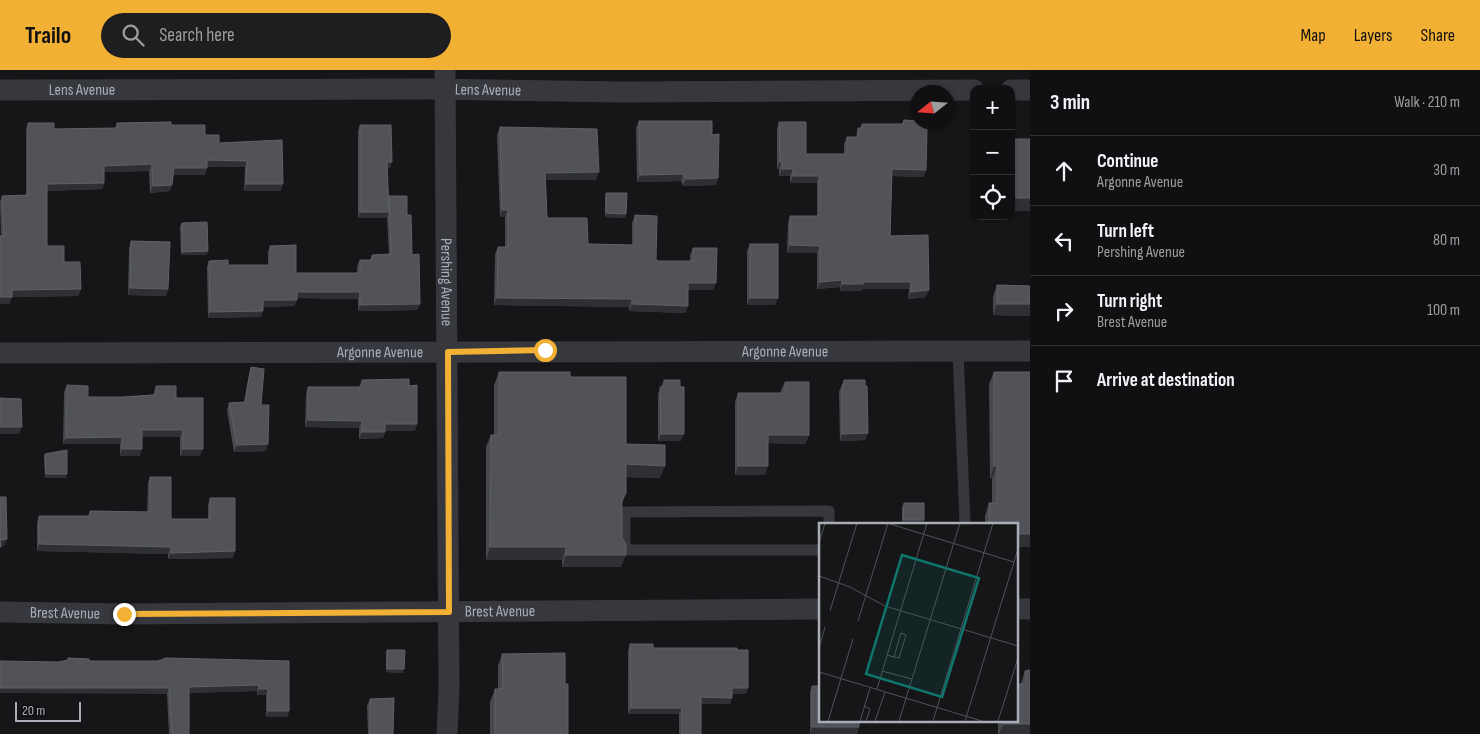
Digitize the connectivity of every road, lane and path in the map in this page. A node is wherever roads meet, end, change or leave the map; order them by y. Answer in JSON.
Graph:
{"nodes":[{"id":1,"x":445,"y":80,"type":"edge"},
{"id":2,"x":0,"y":90,"type":"edge"},
{"id":3,"x":970,"y":90,"type":"edge"},
{"id":4,"x":1015,"y":90,"type":"edge"},
{"id":5,"x":1030,"y":90,"type":"edge"},
{"id":6,"x":958,"y":351,"type":"junction"},
{"id":7,"x":1030,"y":351,"type":"edge"},
{"id":8,"x":0,"y":352,"type":"edge"},
{"id":9,"x":448,"y":352,"type":"junction"},
{"id":10,"x":829,"y":523,"type":"edge"},
{"id":11,"x":965,"y":523,"type":"edge"},
{"id":12,"x":819,"y":550,"type":"edge"},
{"id":13,"x":819,"y":609,"type":"edge"},
{"id":14,"x":0,"y":612,"type":"edge"},
{"id":15,"x":449,"y":612,"type":"junction"},
{"id":16,"x":447,"y":734,"type":"edge"}],
"edges":[{"from":1,"to":2,"type":"street","name":"Lens Avenue"},
{"from":1,"to":3,"type":"street","name":"Lens Avenue"},
{"from":1,"to":9,"type":"street","name":"Pershing Avenue"},
{"from":4,"to":5,"type":"street"},
{"from":6,"to":7,"type":"street","name":"Argonne Avenue"},
{"from":6,"to":9,"type":"street","name":"Argonne Avenue"},
{"from":6,"to":11,"type":"lane"},
{"from":8,"to":9,"type":"street","name":"Argonne Avenue"},
{"from":9,"to":15,"type":"street","name":"Pershing Avenue"},
{"from":10,"to":12,"type":"lane"},
{"from":13,"to":15,"type":"street","name":"Brest Avenue"},
{"from":14,"to":15,"type":"street","name":"Brest Avenue"},
{"from":15,"to":16,"type":"street","name":"Pershing Avenue"}]}
